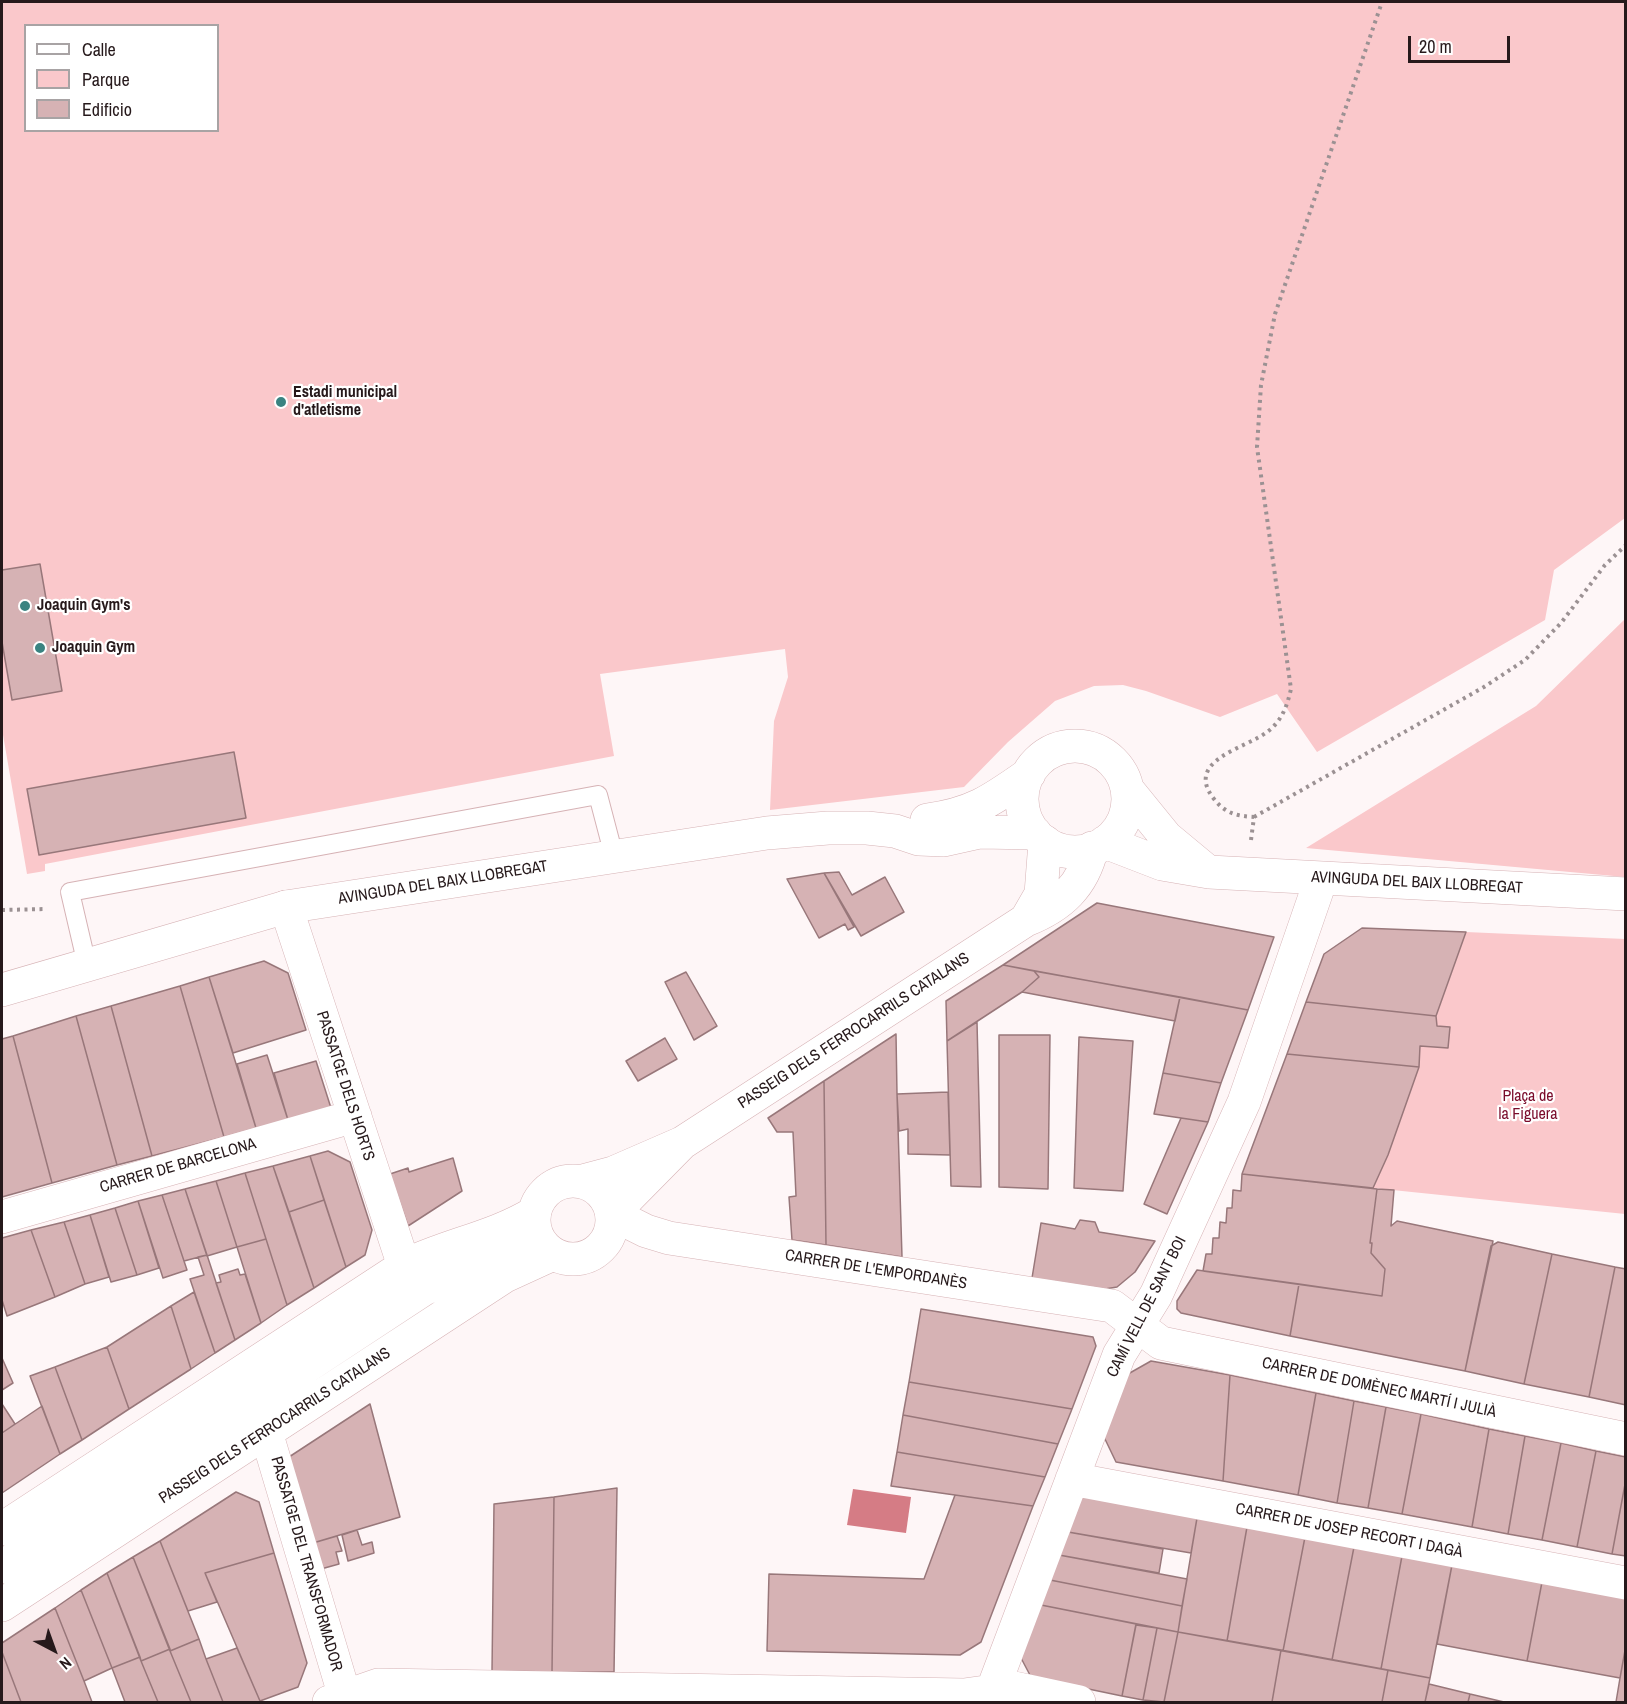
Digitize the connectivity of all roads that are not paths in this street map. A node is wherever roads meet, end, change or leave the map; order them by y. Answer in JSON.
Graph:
{"nodes":[{"id":1,"x":1029,"y":774,"type":"junction"},
{"id":2,"x":1127,"y":789,"type":"junction"},
{"id":3,"x":895,"y":831,"type":"junction"},
{"id":4,"x":1040,"y":837,"type":"junction"},
{"id":5,"x":1099,"y":845,"type":"junction"},
{"id":6,"x":614,"y":856,"type":"junction"},
{"id":7,"x":1209,"y":872,"type":"junction"},
{"id":8,"x":1321,"y":879,"type":"junction"},
{"id":9,"x":1626,"y":894,"type":"edge"},
{"id":10,"x":286,"y":907,"type":"junction"},
{"id":11,"x":1026,"y":920,"type":"junction"},
{"id":12,"x":87,"y":965,"type":"junction"},
{"id":13,"x":2,"y":990,"type":"edge"},
{"id":14,"x":354,"y":1116,"type":"junction"},
{"id":15,"x":682,"y":1143,"type":"junction"},
{"id":16,"x":583,"y":1181,"type":"junction"},
{"id":17,"x":612,"y":1214,"type":"junction"},
{"id":18,"x":2,"y":1217,"type":"edge"},
{"id":19,"x":537,"y":1237,"type":"junction"},
{"id":20,"x":404,"y":1266,"type":"junction"},
{"id":21,"x":1137,"y":1326,"type":"junction"},
{"id":22,"x":266,"y":1432,"type":"junction"},
{"id":23,"x":1626,"y":1439,"type":"edge"},
{"id":24,"x":1072,"y":1479,"type":"junction"},
{"id":25,"x":2,"y":1529,"type":"edge"},
{"id":26,"x":2,"y":1567,"type":"edge"},
{"id":27,"x":1626,"y":1583,"type":"edge"},
{"id":28,"x":2,"y":1605,"type":"edge"},
{"id":29,"x":990,"y":1697,"type":"edge"},
{"id":30,"x":337,"y":1700,"type":"edge"},
{"id":31,"x":1079,"y":1702,"type":"edge"}],
"edges":[{"from":1,"to":2,"type":"street"},
{"from":1,"to":3,"type":"street","name":"AVINGUDA DEL BAIX LLOBREGAT"},
{"from":1,"to":4,"type":"street"},
{"from":2,"to":5,"type":"street"},
{"from":2,"to":7,"type":"street"},
{"from":3,"to":4,"type":"street","name":"AVINGUDA DEL BAIX LLOBREGAT"},
{"from":3,"to":6,"type":"street","name":"AVINGUDA DEL BAIX LLOBREGAT"},
{"from":4,"to":5,"type":"street"},
{"from":4,"to":11,"type":"street","name":"PASSEIG DELS FERROCARRILS CATALANS"},
{"from":5,"to":7,"type":"street","name":"AVINGUDA DEL BAIX LLOBREGAT"},
{"from":5,"to":11,"type":"street","name":"PASSEIG DELS FERROCARRILS CATALANS"},
{"from":6,"to":10,"type":"street","name":"AVINGUDA DEL BAIX LLOBREGAT"},
{"from":6,"to":12,"type":"lane"},
{"from":7,"to":8,"type":"street","name":"AVINGUDA DEL BAIX LLOBREGAT"},
{"from":8,"to":9,"type":"street","name":"AVINGUDA DEL BAIX LLOBREGAT"},
{"from":8,"to":21,"type":"street","name":"CAMÍ VELL DE SANT BOI"},
{"from":10,"to":12,"type":"street","name":"AVINGUDA DEL BAIX LLOBREGAT"},
{"from":10,"to":14,"type":"street","name":"PASSATGE DELS HORTS"},
{"from":11,"to":15,"type":"street","name":"PASSEIG DELS FERROCARRILS CATALANS"},
{"from":12,"to":13,"type":"street","name":"AVINGUDA DEL BAIX LLOBREGAT"},
{"from":14,"to":18,"type":"street","name":"CARRER DE BARCELONA"},
{"from":14,"to":20,"type":"street","name":"PASSATGE DELS HORTS"},
{"from":15,"to":16,"type":"street","name":"PASSEIG DELS FERROCARRILS CATALANS"},
{"from":15,"to":17,"type":"street","name":"PASSEIG DELS FERROCARRILS CATALANS"},
{"from":16,"to":17,"type":"street"},
{"from":16,"to":19,"type":"street"},
{"from":17,"to":19,"type":"street"},
{"from":17,"to":21,"type":"street","name":"CARRER DE L'EMPORDANÈS"},
{"from":19,"to":20,"type":"street"},
{"from":19,"to":22,"type":"street","name":"PASSEIG DELS FERROCARRILS CATALANS"},
{"from":19,"to":26,"type":"street","name":"PASSEIG DELS FERROCARRILS CATALANS"},
{"from":20,"to":25,"type":"street"},
{"from":21,"to":23,"type":"street","name":"CARRER DE DOMÈNEC MARTÍ I JULIÀ"},
{"from":21,"to":24,"type":"street","name":"CAMÍ VELL DE SANT BOI"},
{"from":22,"to":28,"type":"street","name":"PASSEIG DELS FERROCARRILS CATALANS"},
{"from":22,"to":30,"type":"street","name":"PASSATGE DEL TRANSFORMADOR"},
{"from":24,"to":27,"type":"street","name":"CARRER DE JOSEP RECORT I DAGÀ"},
{"from":24,"to":29,"type":"street","name":"CAMÍ VELL DE SANT BOI"},
{"from":29,"to":30,"type":"street"},
{"from":29,"to":31,"type":"street"}]}
